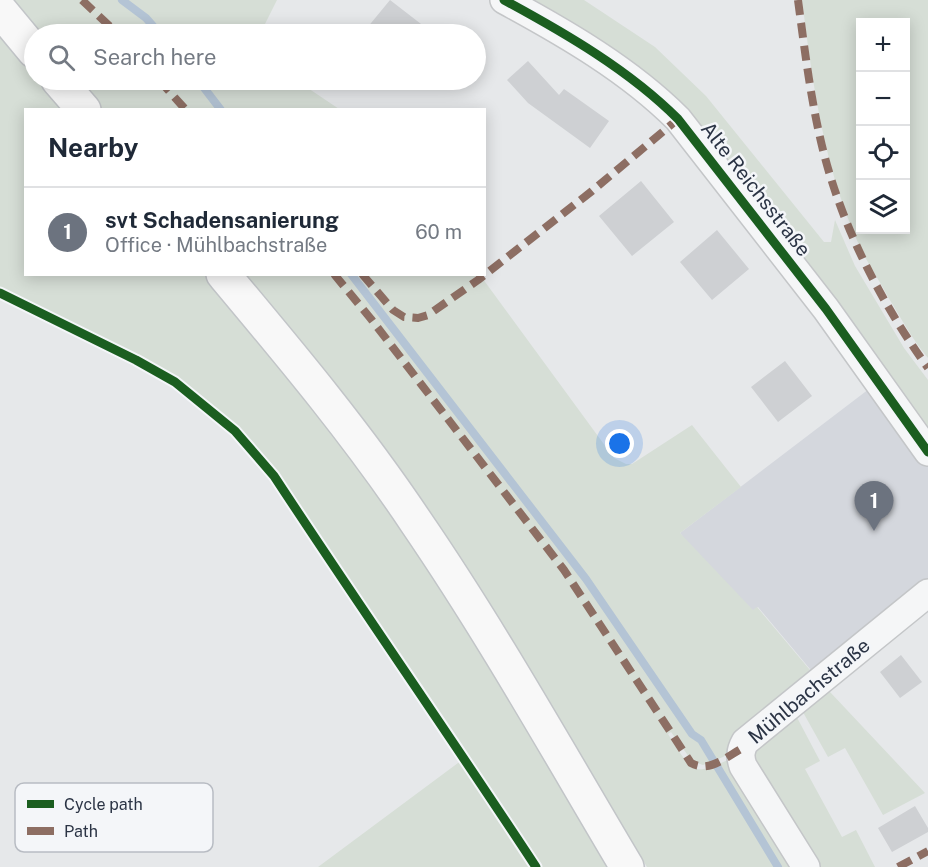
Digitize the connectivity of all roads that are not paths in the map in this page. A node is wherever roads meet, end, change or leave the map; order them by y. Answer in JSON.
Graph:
{"nodes":[{"id":1,"x":504,"y":0,"type":"edge"},
{"id":2,"x":0,"y":10,"type":"edge"},
{"id":3,"x":24,"y":39,"type":"edge"},
{"id":4,"x":67,"y":90,"type":"edge"},
{"id":5,"x":82,"y":108,"type":"edge"},
{"id":6,"x":225,"y":276,"type":"edge"},
{"id":7,"x":928,"y":452,"type":"edge"},
{"id":8,"x":928,"y":593,"type":"edge"},
{"id":9,"x":627,"y":867,"type":"edge"},
{"id":10,"x":806,"y":867,"type":"edge"}],
"edges":[{"from":1,"to":7,"type":"street","name":"Alte Reichsstraße"},
{"from":2,"to":3,"type":"main road"},
{"from":4,"to":5,"type":"main road"},
{"from":6,"to":9,"type":"main road"},
{"from":8,"to":10,"type":"street","name":"Mühlbachstraße"}]}
